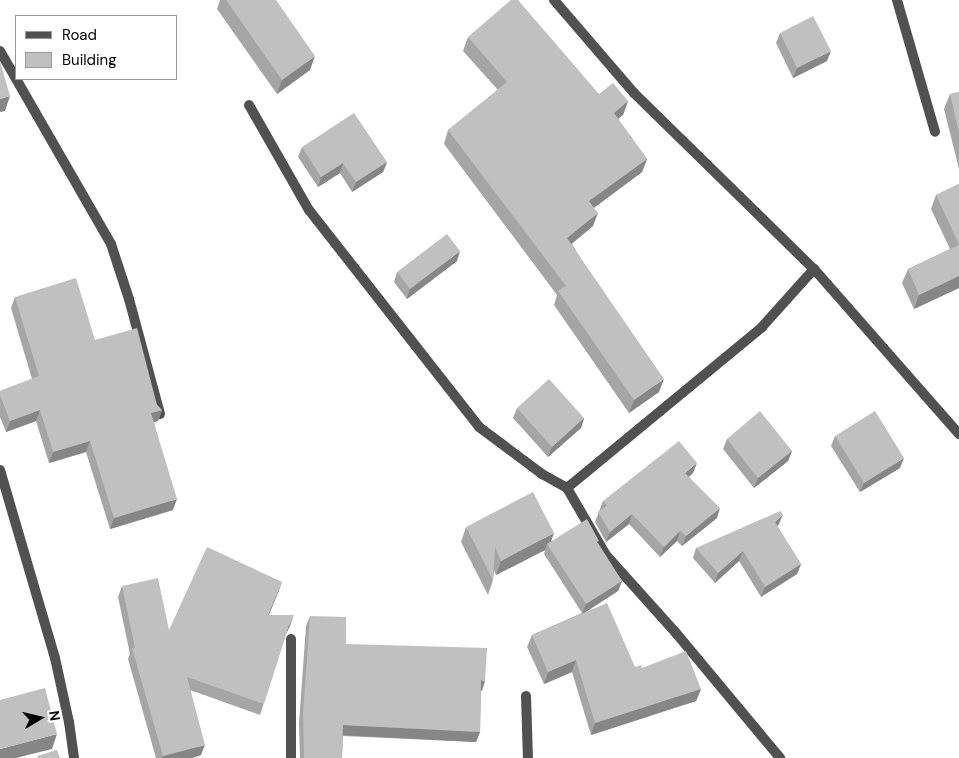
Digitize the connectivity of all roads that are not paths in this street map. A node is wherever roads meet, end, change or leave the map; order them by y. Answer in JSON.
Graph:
{"nodes":[{"id":1,"x":554,"y":0,"type":"edge"},
{"id":2,"x":897,"y":0,"type":"edge"},
{"id":3,"x":0,"y":51,"type":"edge"},
{"id":4,"x":15,"y":77,"type":"edge"},
{"id":5,"x":17,"y":80,"type":"edge"},
{"id":6,"x":249,"y":105,"type":"dead end"},
{"id":7,"x":935,"y":132,"type":"dead end"},
{"id":8,"x":814,"y":268,"type":"junction"},
{"id":9,"x":160,"y":414,"type":"edge"},
{"id":10,"x":959,"y":434,"type":"edge"},
{"id":11,"x":0,"y":470,"type":"edge"},
{"id":12,"x":567,"y":488,"type":"junction"},
{"id":13,"x":291,"y":639,"type":"edge"},
{"id":14,"x":526,"y":696,"type":"dead end"},
{"id":15,"x":74,"y":758,"type":"edge"},
{"id":16,"x":291,"y":758,"type":"edge"},
{"id":17,"x":528,"y":758,"type":"edge"},
{"id":18,"x":780,"y":758,"type":"edge"}],
"edges":[{"from":1,"to":8,"type":"street"},
{"from":2,"to":7,"type":"street"},
{"from":3,"to":4,"type":"street"},
{"from":5,"to":9,"type":"street"},
{"from":6,"to":12,"type":"street"},
{"from":8,"to":10,"type":"street"},
{"from":8,"to":12,"type":"street"},
{"from":11,"to":15,"type":"street"},
{"from":12,"to":18,"type":"street"},
{"from":13,"to":16,"type":"street"},
{"from":14,"to":17,"type":"street"}]}
